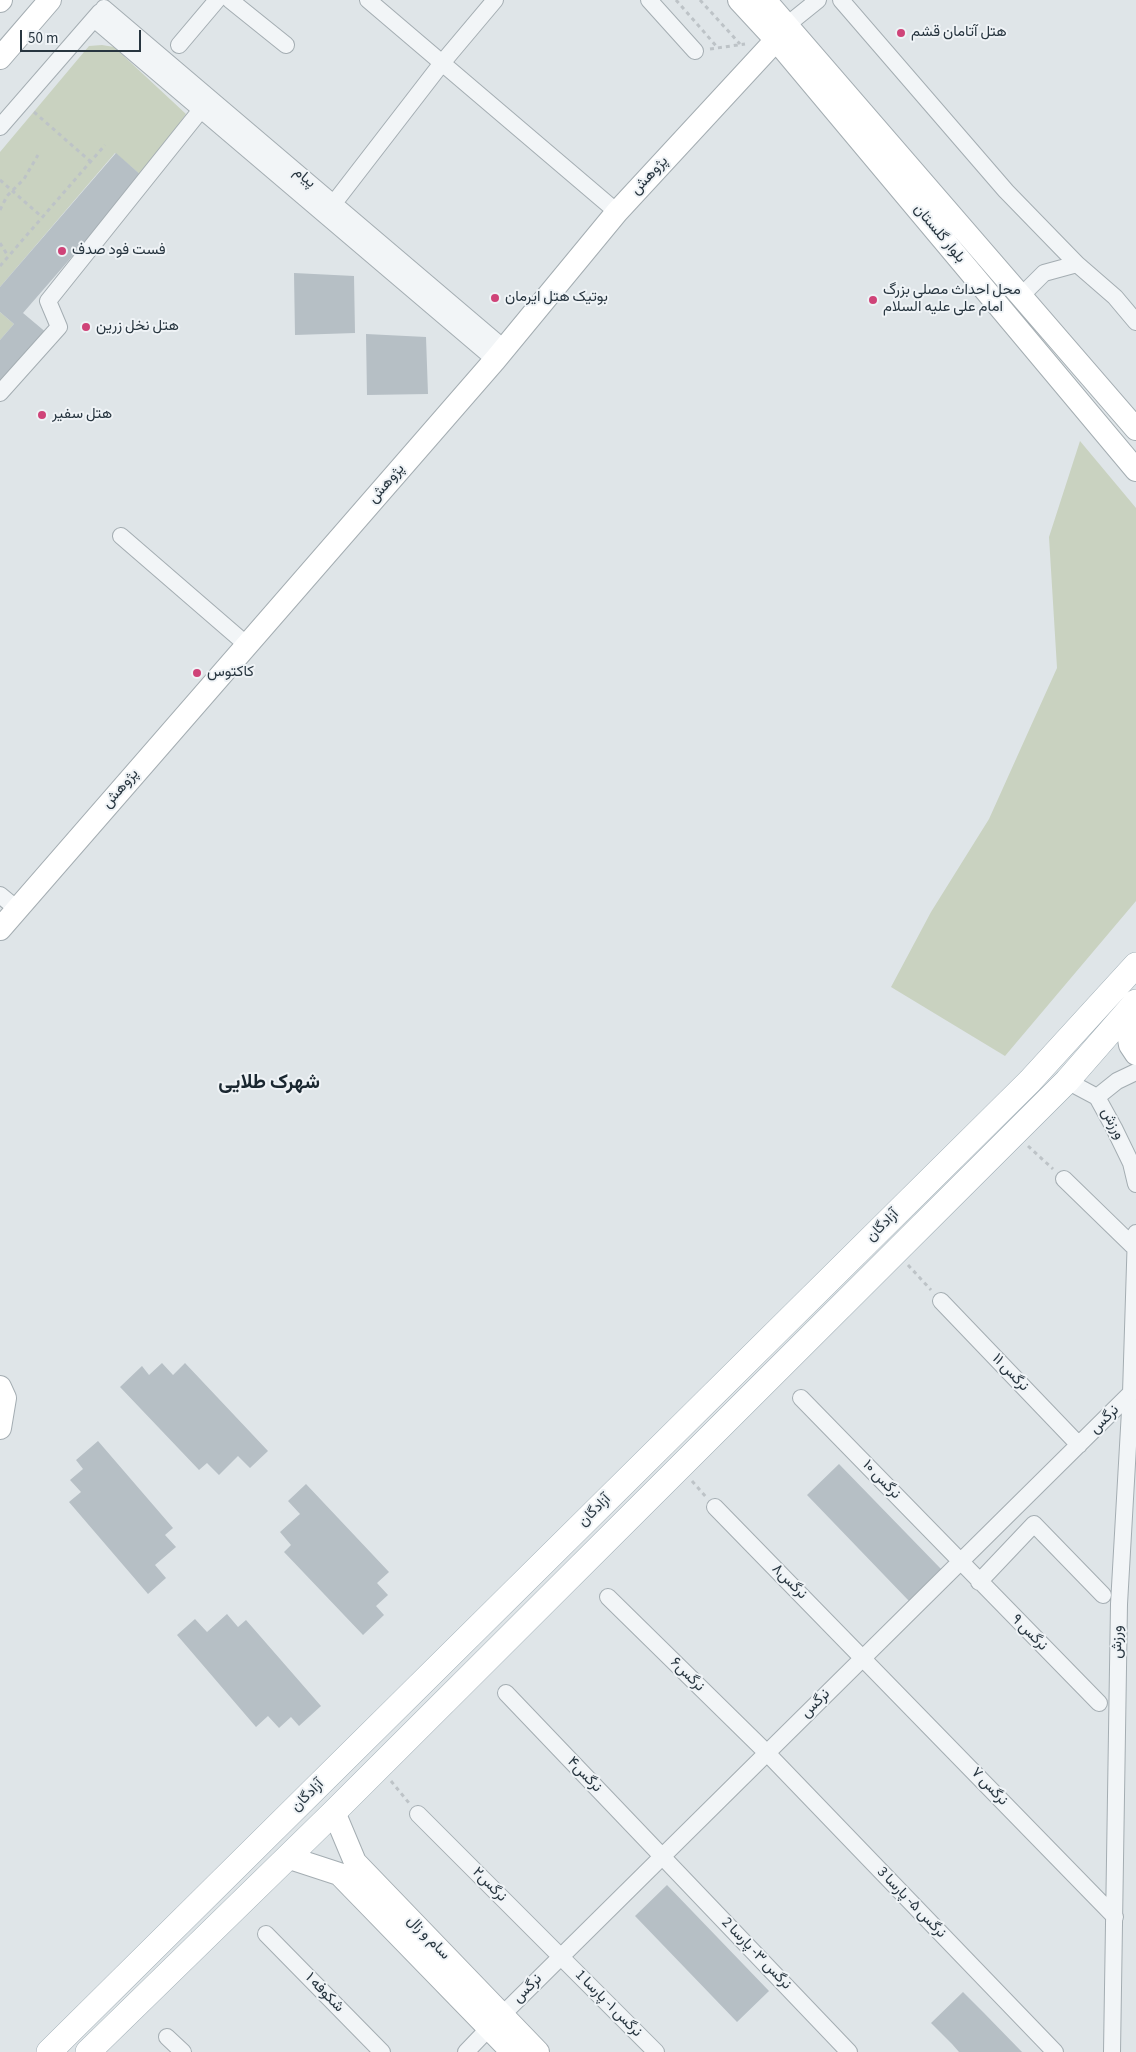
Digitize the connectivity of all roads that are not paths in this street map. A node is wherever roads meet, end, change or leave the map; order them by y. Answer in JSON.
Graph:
{"nodes":[{"id":1,"x":50,"y":0,"type":"edge"},
{"id":2,"x":217,"y":0,"type":"edge"},
{"id":3,"x":230,"y":0,"type":"edge"},
{"id":4,"x":368,"y":0,"type":"edge"},
{"id":5,"x":495,"y":0,"type":"edge"},
{"id":6,"x":650,"y":0,"type":"edge"},
{"id":7,"x":739,"y":0,"type":"edge"},
{"id":8,"x":818,"y":0,"type":"edge"},
{"id":9,"x":841,"y":0,"type":"edge"},
{"id":10,"x":103,"y":9,"type":"edge"},
{"id":11,"x":777,"y":15,"type":"edge"},
{"id":12,"x":179,"y":45,"type":"dead end"},
{"id":13,"x":286,"y":45,"type":"dead end"},
{"id":14,"x":695,"y":51,"type":"road end"},
{"id":15,"x":0,"y":58,"type":"edge"},
{"id":16,"x":442,"y":63,"type":"junction"},
{"id":17,"x":205,"y":104,"type":"junction"},
{"id":18,"x":0,"y":127,"type":"edge"},
{"id":19,"x":334,"y":203,"type":"junction"},
{"id":20,"x":617,"y":212,"type":"junction"},
{"id":21,"x":1077,"y":264,"type":"junction"},
{"id":22,"x":1021,"y":296,"type":"junction"},
{"id":23,"x":1136,"y":322,"type":"edge"},
{"id":24,"x":500,"y":354,"type":"junction"},
{"id":25,"x":0,"y":393,"type":"edge"},
{"id":26,"x":1136,"y":429,"type":"edge"},
{"id":27,"x":1136,"y":470,"type":"edge"},
{"id":28,"x":121,"y":536,"type":"dead end"},
{"id":29,"x":247,"y":645,"type":"junction"},
{"id":30,"x":0,"y":895,"type":"edge"},
{"id":31,"x":6,"y":919,"type":"edge"},
{"id":32,"x":1136,"y":965,"type":"edge"},
{"id":33,"x":1130,"y":1009,"type":"edge"},
{"id":34,"x":1136,"y":1054,"type":"edge"},
{"id":35,"x":1136,"y":1072,"type":"edge"},
{"id":36,"x":1068,"y":1081,"type":"junction"},
{"id":37,"x":1097,"y":1097,"type":"junction"},
{"id":38,"x":1064,"y":1179,"type":"road end"},
{"id":39,"x":1136,"y":1184,"type":"edge"},
{"id":40,"x":1136,"y":1240,"type":"edge"},
{"id":41,"x":941,"y":1301,"type":"road end"},
{"id":42,"x":0,"y":1387,"type":"edge"},
{"id":43,"x":1131,"y":1393,"type":"junction"},
{"id":44,"x":801,"y":1398,"type":"dead end"},
{"id":45,"x":0,"y":1428,"type":"edge"},
{"id":46,"x":1079,"y":1445,"type":"junction"},
{"id":47,"x":715,"y":1507,"type":"road end"},
{"id":48,"x":960,"y":1562,"type":"junction"},
{"id":49,"x":979,"y":1582,"type":"junction"},
{"id":50,"x":1103,"y":1595,"type":"dead end"},
{"id":51,"x":608,"y":1597,"type":"dead end"},
{"id":52,"x":496,"y":1610,"type":"junction"},
{"id":53,"x":516,"y":1630,"type":"junction"},
{"id":54,"x":864,"y":1658,"type":"junction"},
{"id":55,"x":506,"y":1693,"type":"dead end"},
{"id":56,"x":1099,"y":1704,"type":"dead end"},
{"id":57,"x":766,"y":1753,"type":"junction"},
{"id":58,"x":334,"y":1812,"type":"junction"},
{"id":59,"x":418,"y":1814,"type":"dead end"},
{"id":60,"x":287,"y":1857,"type":"junction"},
{"id":61,"x":662,"y":1857,"type":"junction"},
{"id":62,"x":1115,"y":1917,"type":"junction"},
{"id":63,"x":266,"y":1934,"type":"dead end"},
{"id":64,"x":561,"y":1957,"type":"junction"},
{"id":65,"x":495,"y":2022,"type":"junction"},
{"id":66,"x":167,"y":2037,"type":"dead end"},
{"id":67,"x":50,"y":2052,"type":"edge"},
{"id":68,"x":88,"y":2052,"type":"edge"},
{"id":69,"x":183,"y":2052,"type":"edge"},
{"id":70,"x":382,"y":2052,"type":"edge"},
{"id":71,"x":466,"y":2052,"type":"edge"},
{"id":72,"x":512,"y":2052,"type":"edge"},
{"id":73,"x":538,"y":2052,"type":"edge"},
{"id":74,"x":656,"y":2052,"type":"edge"},
{"id":75,"x":849,"y":2052,"type":"edge"},
{"id":76,"x":1055,"y":2052,"type":"edge"},
{"id":77,"x":1112,"y":2052,"type":"edge"}],
"edges":[{"from":1,"to":15,"type":"street"},
{"from":2,"to":12,"type":"street"},
{"from":3,"to":13,"type":"street"},
{"from":4,"to":16,"type":"street"},
{"from":5,"to":16,"type":"street"},
{"from":6,"to":14,"type":"street"},
{"from":7,"to":11,"type":"street","name":"بلوار گلستان"},
{"from":8,"to":11,"type":"street"},
{"from":9,"to":21,"type":"street"},
{"from":10,"to":17,"type":"street","name":"پیام"},
{"from":10,"to":18,"type":"street"},
{"from":11,"to":20,"type":"street","name":"پژوهش"},
{"from":11,"to":22,"type":"street","name":"بلوار گلستان"},
{"from":11,"to":27,"type":"street","name":"بلوار گلستان"},
{"from":16,"to":19,"type":"street"},
{"from":16,"to":20,"type":"street"},
{"from":17,"to":19,"type":"street","name":"پیام"},
{"from":17,"to":24,"type":"street","name":"پیام"},
{"from":17,"to":25,"type":"street"},
{"from":19,"to":24,"type":"street","name":"پیام"},
{"from":20,"to":24,"type":"street","name":"پژوهش"},
{"from":21,"to":22,"type":"street"},
{"from":21,"to":23,"type":"street"},
{"from":22,"to":26,"type":"street","name":"بلوار گلستان"},
{"from":24,"to":29,"type":"street","name":"پژوهش"},
{"from":28,"to":29,"type":"street"},
{"from":29,"to":31,"type":"street","name":"پژوهش"},
{"from":30,"to":31,"type":"street"},
{"from":32,"to":52,"type":"main road","name":"آزادگان"},
{"from":33,"to":34,"type":"street"},
{"from":33,"to":36,"type":"main road","name":"آزادگان"},
{"from":35,"to":37,"type":"street"},
{"from":36,"to":37,"type":"street","name":"ورزش"},
{"from":36,"to":53,"type":"main road","name":"آزادگان"},
{"from":37,"to":39,"type":"street","name":"ورزش"},
{"from":38,"to":40,"type":"street"},
{"from":40,"to":43,"type":"street","name":"ورزش"},
{"from":41,"to":46,"type":"street","name":"نرگس ۱۱"},
{"from":42,"to":45,"type":"street"},
{"from":43,"to":46,"type":"street","name":"نرگس"},
{"from":43,"to":62,"type":"street","name":"ورزش"},
{"from":44,"to":48,"type":"street","name":"نرگس ۱۰"},
{"from":46,"to":48,"type":"street","name":"نرگس"},
{"from":47,"to":54,"type":"street","name":"نرگس۸"},
{"from":48,"to":49,"type":"street","name":"نرگس ۹"},
{"from":48,"to":54,"type":"street","name":"نرگس"},
{"from":49,"to":50,"type":"street"},
{"from":49,"to":56,"type":"street","name":"نرگس ۹"},
{"from":51,"to":57,"type":"street","name":"نرگس۶"},
{"from":52,"to":53,"type":"main road"},
{"from":52,"to":67,"type":"main road","name":"آزادگان"},
{"from":53,"to":58,"type":"main road","name":"آزادگان"},
{"from":54,"to":57,"type":"street","name":"نرگس"},
{"from":54,"to":62,"type":"street","name":"نرگس ۷"},
{"from":55,"to":61,"type":"street","name":"نرگس۴"},
{"from":57,"to":61,"type":"street","name":"نرگس"},
{"from":57,"to":76,"type":"street","name":"نرگس ۵- پارسا 3"},
{"from":58,"to":60,"type":"main road","name":"آزادگان"},
{"from":58,"to":65,"type":"street","name":"سام و زال"},
{"from":59,"to":64,"type":"street","name":"نرگس۲"},
{"from":60,"to":65,"type":"street","name":"سام و زال"},
{"from":60,"to":68,"type":"main road","name":"آزادگان"},
{"from":61,"to":64,"type":"street","name":"نرگس"},
{"from":61,"to":75,"type":"street","name":"نرگس ۳- پارسا 2"},
{"from":62,"to":77,"type":"street","name":"ورزش"},
{"from":63,"to":70,"type":"street","name":"شکوفه ۱"},
{"from":64,"to":65,"type":"street","name":"نرگس"},
{"from":64,"to":74,"type":"street","name":"نرگس ۱- پارسا 1"},
{"from":65,"to":71,"type":"street","name":"نرگس"},
{"from":65,"to":72,"type":"street","name":"سام و زال"},
{"from":65,"to":73,"type":"street","name":"سام و زال"},
{"from":66,"to":69,"type":"street"}]}
